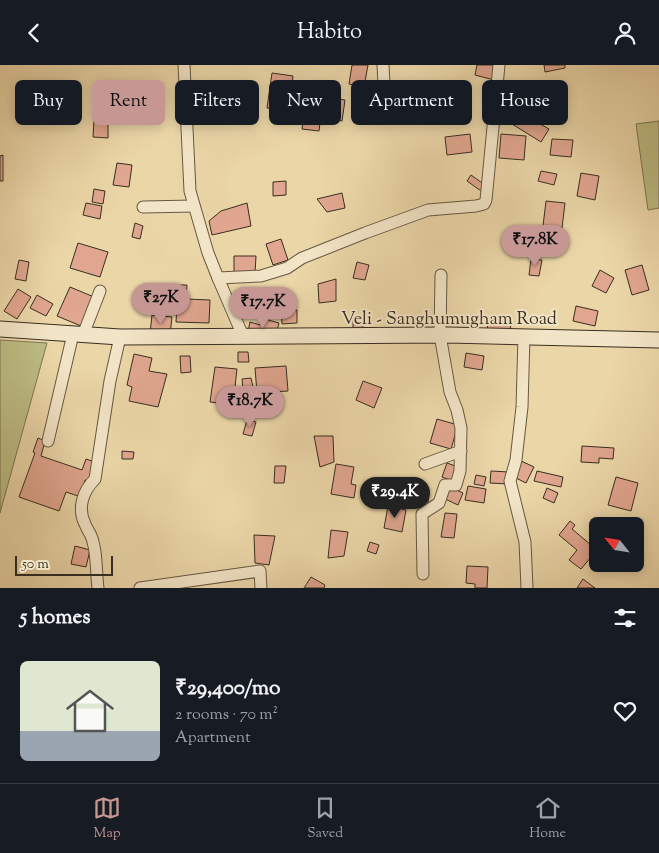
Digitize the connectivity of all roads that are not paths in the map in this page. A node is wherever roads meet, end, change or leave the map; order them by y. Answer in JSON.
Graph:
{"nodes":[{"id":1,"x":184,"y":65,"type":"edge"},
{"id":2,"x":383,"y":65,"type":"edge"},
{"id":3,"x":499,"y":65,"type":"edge"},
{"id":4,"x":384,"y":80,"type":"edge"},
{"id":5,"x":194,"y":206,"type":"junction"},
{"id":6,"x":143,"y":207,"type":"dead end"},
{"id":7,"x":441,"y":275,"type":"dead end"},
{"id":8,"x":218,"y":278,"type":"junction"},
{"id":9,"x":100,"y":291,"type":"dead end"},
{"id":10,"x":0,"y":329,"type":"edge"},
{"id":11,"x":78,"y":334,"type":"junction"},
{"id":12,"x":440,"y":335,"type":"junction"},
{"id":13,"x":243,"y":336,"type":"junction"},
{"id":14,"x":524,"y":336,"type":"junction"},
{"id":15,"x":120,"y":337,"type":"junction"},
{"id":16,"x":659,"y":339,"type":"edge"},
{"id":17,"x":48,"y":441,"type":"dead end"},
{"id":18,"x":460,"y":451,"type":"junction"},
{"id":19,"x":425,"y":464,"type":"dead end"},
{"id":20,"x":423,"y":573,"type":"dead end"},
{"id":21,"x":98,"y":588,"type":"edge"},
{"id":22,"x":140,"y":588,"type":"edge"},
{"id":23,"x":261,"y":588,"type":"edge"},
{"id":24,"x":527,"y":588,"type":"edge"}],
"edges":[{"from":1,"to":5,"type":"street"},
{"from":2,"to":4,"type":"street"},
{"from":3,"to":8,"type":"street"},
{"from":5,"to":6,"type":"street"},
{"from":5,"to":8,"type":"street"},
{"from":7,"to":12,"type":"street"},
{"from":8,"to":13,"type":"street"},
{"from":9,"to":11,"type":"street"},
{"from":10,"to":11,"type":"main road","name":"Veli - Sanghumugham Road"},
{"from":11,"to":15,"type":"main road","name":"Veli - Sanghumugham Road"},
{"from":11,"to":17,"type":"street"},
{"from":12,"to":13,"type":"main road","name":"Veli - Sanghumugham Road"},
{"from":12,"to":14,"type":"main road","name":"Veli - Sanghumugham Road"},
{"from":12,"to":18,"type":"street"},
{"from":13,"to":15,"type":"main road","name":"Veli - Sanghumugham Road"},
{"from":14,"to":16,"type":"main road","name":"Veli - Sanghumugham Road"},
{"from":14,"to":24,"type":"street"},
{"from":15,"to":21,"type":"street"},
{"from":18,"to":19,"type":"street"},
{"from":18,"to":20,"type":"street"},
{"from":22,"to":23,"type":"street"}]}
